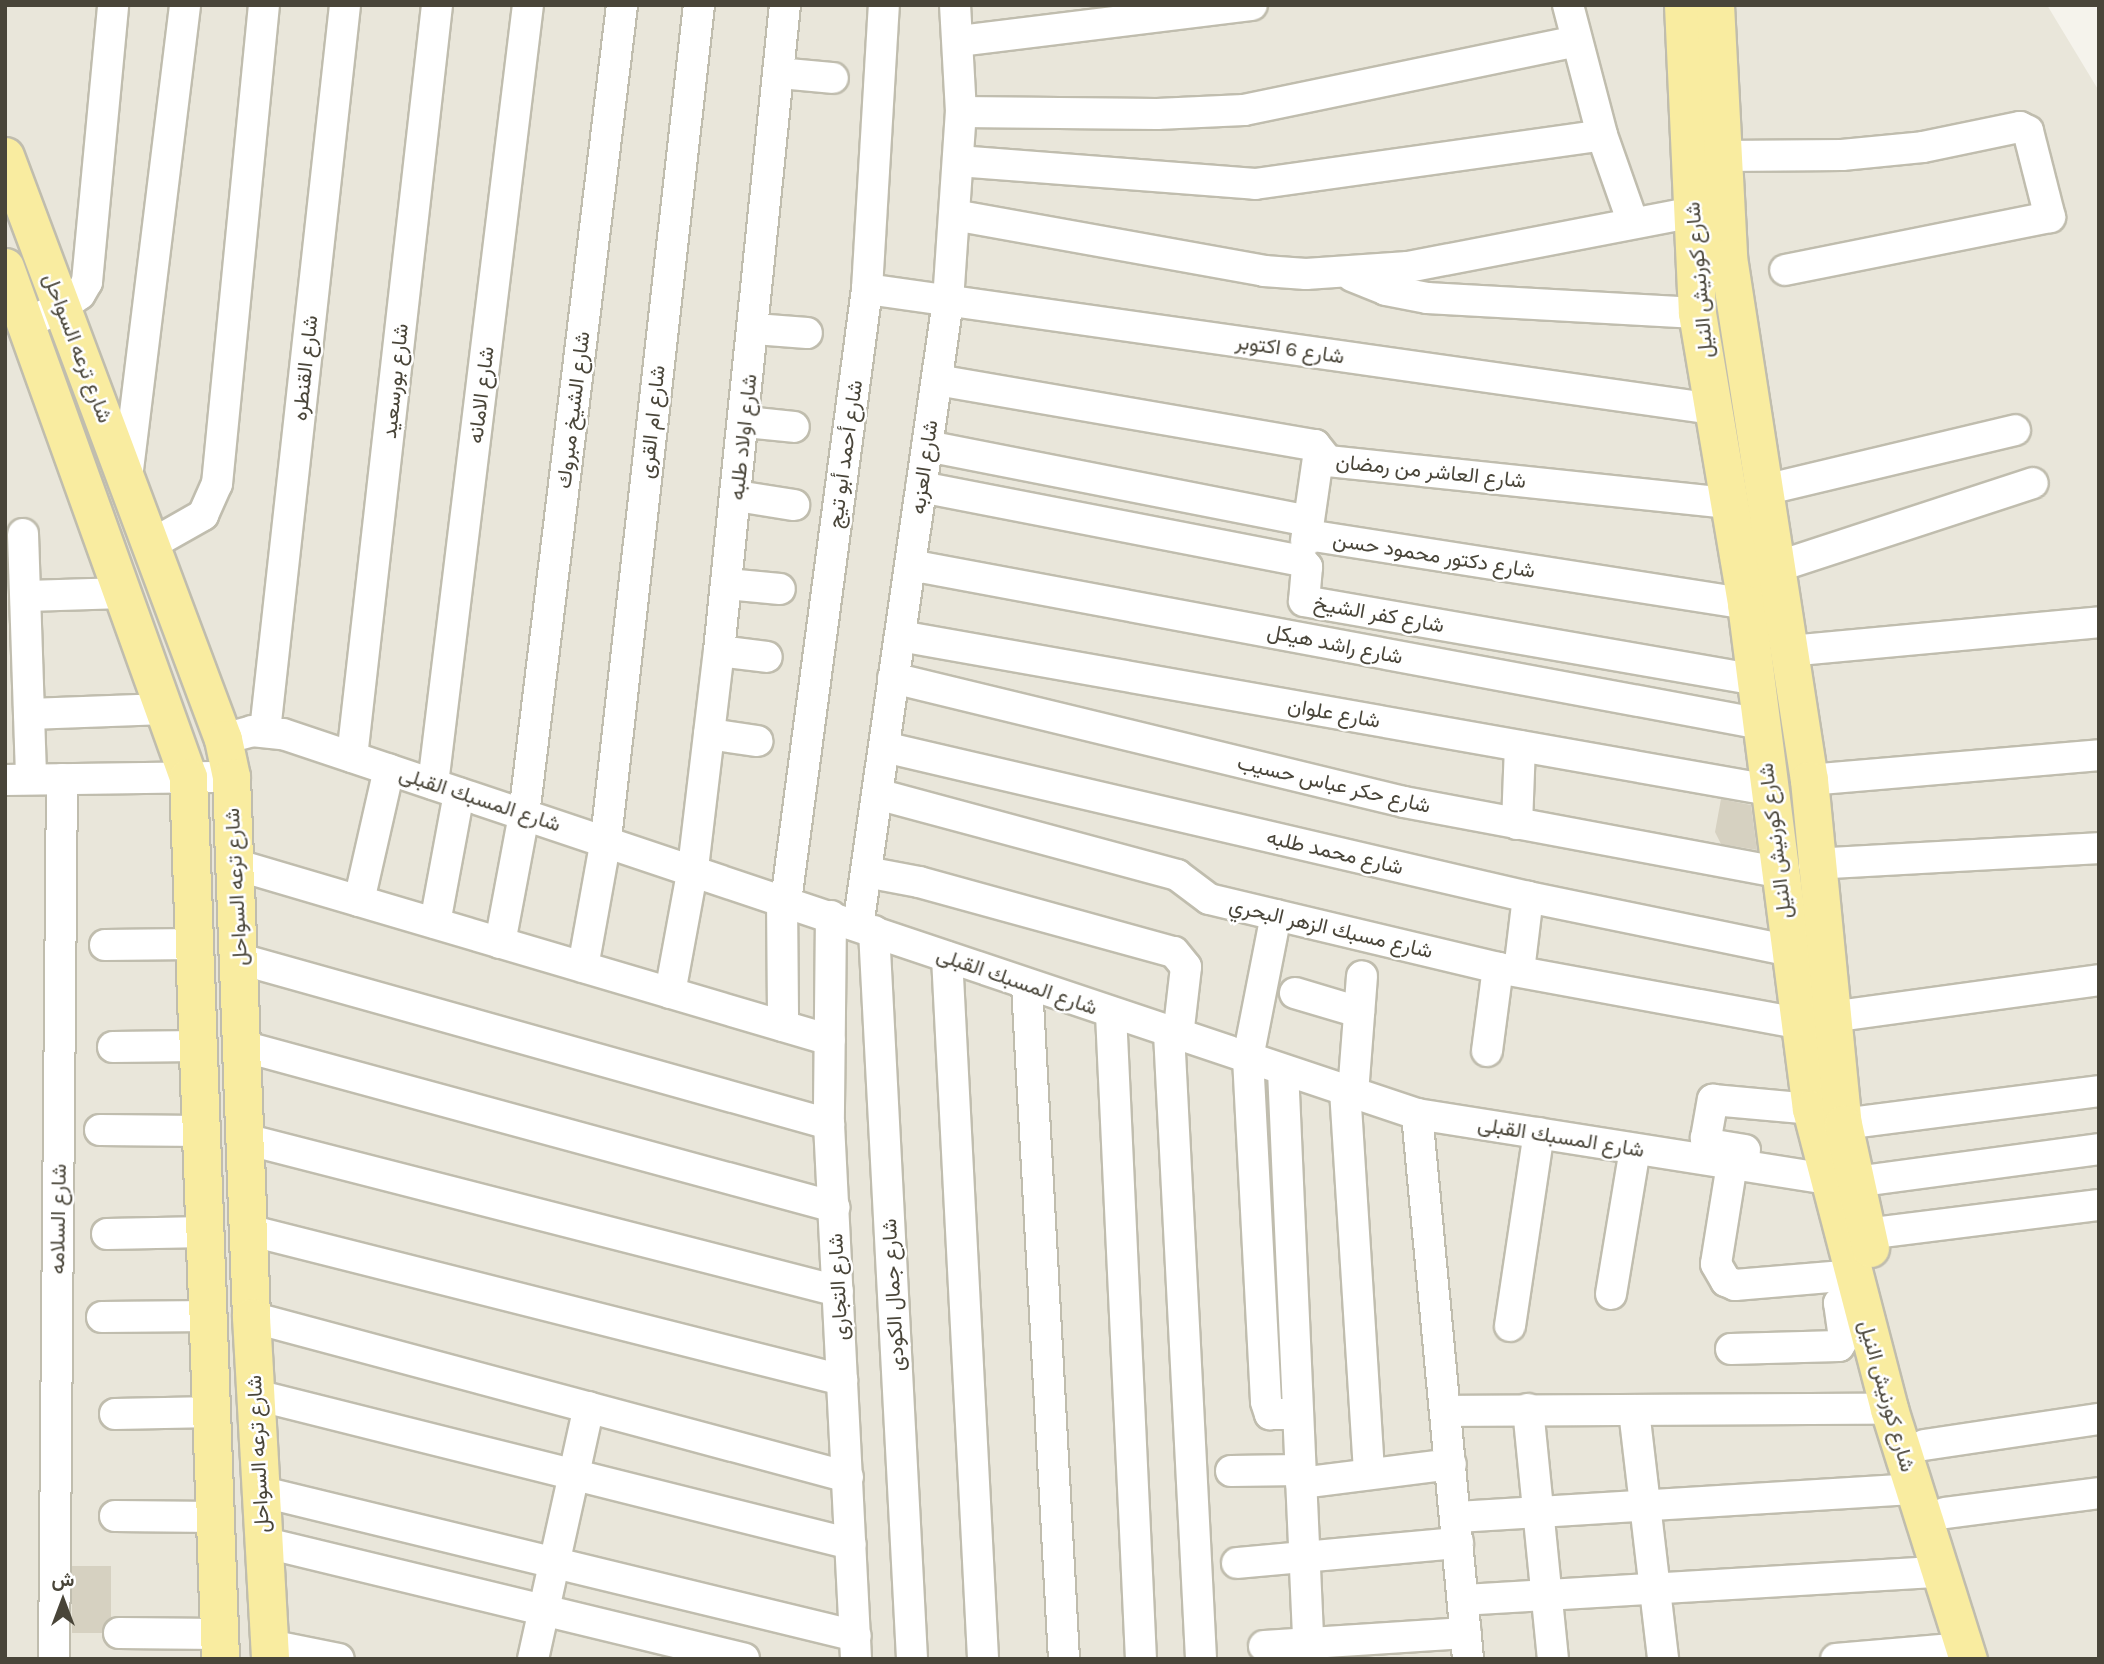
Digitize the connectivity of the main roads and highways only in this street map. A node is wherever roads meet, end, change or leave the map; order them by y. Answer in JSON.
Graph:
{"nodes":[{"id":1,"x":1683,"y":5,"type":"edge"},
{"id":2,"x":1715,"y":5,"type":"edge"},
{"id":3,"x":5,"y":156,"type":"edge"},
{"id":4,"x":5,"y":267,"type":"edge"},
{"id":5,"x":1813,"y":1020,"type":"junction"},
{"id":6,"x":1834,"y":1174,"type":"junction"},
{"id":7,"x":248,"y":1215,"type":"junction"},
{"id":8,"x":205,"y":1217,"type":"junction"},
{"id":9,"x":215,"y":1423,"type":"junction"},
{"id":10,"x":258,"y":1433,"type":"junction"},
{"id":11,"x":220,"y":1646,"type":"edge"},
{"id":12,"x":270,"y":1652,"type":"edge"},
{"id":13,"x":1974,"y":1655,"type":"edge"}],
"edges":[{"from":1,"to":5,"type":"main road","name":"شارع كورنيش النيل"},
{"from":2,"to":5,"type":"main road","name":"شارع كورنيش النيل"},
{"from":3,"to":7,"type":"main road","name":"شارع ترعه السواحل"},
{"from":4,"to":8,"type":"main road","name":"شارع ترعه السواحل"},
{"from":5,"to":6,"type":"main road","name":"شارع كورنيش النيل"},
{"from":5,"to":6,"type":"main road","name":"شارع كورنيش النيل"},
{"from":6,"to":13,"type":"main road","name":"شارع كورنيش النيل"},
{"from":6,"to":13,"type":"main road","name":"شارع كورنيش النيل"},
{"from":7,"to":8,"type":"main road"},
{"from":7,"to":10,"type":"main road","name":"شارع ترعه السواحل"},
{"from":8,"to":9,"type":"main road","name":"شارع ترعه السواحل"},
{"from":9,"to":10,"type":"main road"},
{"from":9,"to":11,"type":"main road","name":"شارع ترعه السواحل"},
{"from":10,"to":12,"type":"main road","name":"شارع ترعه السواحل"}]}
